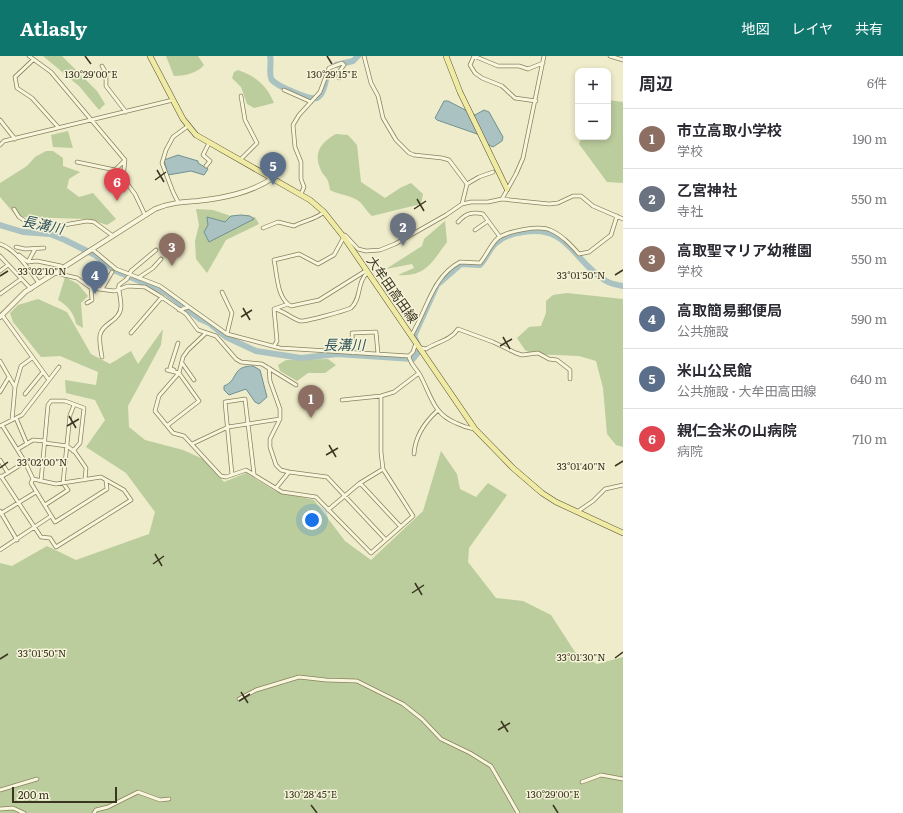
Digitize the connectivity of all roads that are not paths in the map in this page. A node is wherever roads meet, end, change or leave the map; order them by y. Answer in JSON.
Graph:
{"nodes":[{"id":1,"x":29,"y":56,"type":"edge"},
{"id":2,"x":150,"y":56,"type":"edge"},
{"id":3,"x":364,"y":56,"type":"edge"},
{"id":4,"x":446,"y":56,"type":"edge"},
{"id":5,"x":474,"y":56,"type":"edge"},
{"id":6,"x":544,"y":56,"type":"edge"},
{"id":7,"x":610,"y":56,"type":"edge"},
{"id":8,"x":33,"y":60,"type":"junction"},
{"id":9,"x":623,"y":60,"type":"edge"},
{"id":10,"x":543,"y":63,"type":"junction"},
{"id":11,"x":102,"y":66,"type":"dead end"},
{"id":12,"x":339,"y":78,"type":"dead end"},
{"id":13,"x":284,"y":90,"type":"dead end"},
{"id":14,"x":241,"y":96,"type":"dead end"},
{"id":15,"x":173,"y":100,"type":"junction"},
{"id":16,"x":536,"y":101,"type":"junction"},
{"id":17,"x":311,"y":102,"type":"junction"},
{"id":18,"x":126,"y":112,"type":"junction"},
{"id":19,"x":92,"y":119,"type":"junction"},
{"id":20,"x":0,"y":120,"type":"edge"},
{"id":21,"x":188,"y":126,"type":"junction"},
{"id":22,"x":58,"y":127,"type":"junction"},
{"id":23,"x":15,"y":139,"type":"junction"},
{"id":24,"x":209,"y":143,"type":"junction"},
{"id":25,"x":0,"y":144,"type":"edge"},
{"id":26,"x":125,"y":160,"type":"junction"},
{"id":27,"x":240,"y":160,"type":"junction"},
{"id":28,"x":77,"y":162,"type":"dead end"},
{"id":29,"x":206,"y":166,"type":"dead end"},
{"id":30,"x":493,"y":172,"type":"dead end"},
{"id":31,"x":273,"y":178,"type":"junction"},
{"id":32,"x":467,"y":184,"type":"junction"},
{"id":33,"x":507,"y":189,"type":"junction"},
{"id":34,"x":301,"y":194,"type":"junction"},
{"id":35,"x":502,"y":199,"type":"junction"},
{"id":36,"x":178,"y":202,"type":"junction"},
{"id":37,"x":462,"y":204,"type":"junction"},
{"id":38,"x":14,"y":209,"type":"dead end"},
{"id":39,"x":324,"y":212,"type":"junction"},
{"id":40,"x":145,"y":215,"type":"junction"},
{"id":41,"x":617,"y":216,"type":"junction"},
{"id":42,"x":623,"y":219,"type":"edge"},
{"id":43,"x":488,"y":221,"type":"junction"},
{"id":44,"x":458,"y":222,"type":"dead end"},
{"id":45,"x":263,"y":228,"type":"dead end"},
{"id":46,"x":475,"y":230,"type":"dead end"},
{"id":47,"x":113,"y":236,"type":"junction"},
{"id":48,"x":343,"y":236,"type":"junction"},
{"id":49,"x":500,"y":237,"type":"junction"},
{"id":50,"x":0,"y":244,"type":"edge"},
{"id":51,"x":16,"y":247,"type":"dead end"},
{"id":52,"x":44,"y":248,"type":"dead end"},
{"id":53,"x":35,"y":249,"type":"junction"},
{"id":54,"x":92,"y":249,"type":"junction"},
{"id":55,"x":10,"y":250,"type":"junction"},
{"id":56,"x":156,"y":250,"type":"dead end"},
{"id":57,"x":0,"y":256,"type":"edge"},
{"id":58,"x":161,"y":259,"type":"dead end"},
{"id":59,"x":28,"y":262,"type":"junction"},
{"id":60,"x":8,"y":265,"type":"junction"},
{"id":61,"x":60,"y":266,"type":"dead end"},
{"id":62,"x":0,"y":271,"type":"edge"},
{"id":63,"x":367,"y":271,"type":"junction"},
{"id":64,"x":112,"y":272,"type":"dead end"},
{"id":65,"x":55,"y":273,"type":"junction"},
{"id":66,"x":130,"y":274,"type":"junction"},
{"id":67,"x":138,"y":278,"type":"junction"},
{"id":68,"x":21,"y":279,"type":"junction"},
{"id":69,"x":39,"y":283,"type":"junction"},
{"id":70,"x":91,"y":288,"type":"junction"},
{"id":71,"x":31,"y":289,"type":"junction"},
{"id":72,"x":102,"y":289,"type":"junction"},
{"id":73,"x":119,"y":291,"type":"junction"},
{"id":74,"x":222,"y":292,"type":"dead end"},
{"id":75,"x":0,"y":294,"type":"edge"},
{"id":76,"x":162,"y":297,"type":"junction"},
{"id":77,"x":87,"y":303,"type":"dead end"},
{"id":78,"x":288,"y":304,"type":"junction"},
{"id":79,"x":189,"y":307,"type":"junction"},
{"id":80,"x":274,"y":309,"type":"junction"},
{"id":81,"x":180,"y":310,"type":"junction"},
{"id":82,"x":1,"y":316,"type":"edge"},
{"id":83,"x":131,"y":333,"type":"dead end"},
{"id":84,"x":206,"y":333,"type":"junction"},
{"id":85,"x":227,"y":334,"type":"junction"},
{"id":86,"x":411,"y":336,"type":"junction"},
{"id":87,"x":178,"y":343,"type":"dead end"},
{"id":88,"x":417,"y":345,"type":"junction"},
{"id":89,"x":274,"y":346,"type":"junction"},
{"id":90,"x":352,"y":353,"type":"junction"},
{"id":91,"x":378,"y":354,"type":"junction"},
{"id":92,"x":409,"y":356,"type":"junction"},
{"id":93,"x":32,"y":358,"type":"junction"},
{"id":94,"x":102,"y":358,"type":"dead end"},
{"id":95,"x":0,"y":362,"type":"edge"},
{"id":96,"x":182,"y":363,"type":"junction"},
{"id":97,"x":60,"y":367,"type":"dead end"},
{"id":98,"x":269,"y":368,"type":"junction"},
{"id":99,"x":167,"y":370,"type":"dead end"},
{"id":100,"x":43,"y":372,"type":"junction"},
{"id":101,"x":179,"y":373,"type":"junction"},
{"id":102,"x":419,"y":373,"type":"junction"},
{"id":103,"x":9,"y":377,"type":"junction"},
{"id":104,"x":570,"y":378,"type":"dead end"},
{"id":105,"x":49,"y":380,"type":"junction"},
{"id":106,"x":194,"y":380,"type":"dead end"},
{"id":107,"x":296,"y":385,"type":"dead end"},
{"id":108,"x":15,"y":387,"type":"junction"},
{"id":109,"x":0,"y":392,"type":"edge"},
{"id":110,"x":25,"y":394,"type":"dead end"},
{"id":111,"x":381,"y":396,"type":"junction"},
{"id":112,"x":342,"y":400,"type":"dead end"},
{"id":113,"x":74,"y":405,"type":"junction"},
{"id":114,"x":437,"y":411,"type":"junction"},
{"id":115,"x":14,"y":419,"type":"junction"},
{"id":116,"x":280,"y":419,"type":"junction"},
{"id":117,"x":249,"y":424,"type":"junction"},
{"id":118,"x":1,"y":425,"type":"edge"},
{"id":119,"x":168,"y":425,"type":"junction"},
{"id":120,"x":228,"y":427,"type":"junction"},
{"id":121,"x":475,"y":428,"type":"junction"},
{"id":122,"x":45,"y":442,"type":"junction"},
{"id":123,"x":27,"y":444,"type":"junction"},
{"id":124,"x":192,"y":444,"type":"junction"},
{"id":125,"x":66,"y":446,"type":"junction"},
{"id":126,"x":18,"y":449,"type":"junction"},
{"id":127,"x":73,"y":451,"type":"junction"},
{"id":128,"x":414,"y":454,"type":"dead end"},
{"id":129,"x":0,"y":460,"type":"edge"},
{"id":130,"x":26,"y":462,"type":"junction"},
{"id":131,"x":383,"y":469,"type":"junction"},
{"id":132,"x":289,"y":472,"type":"junction"},
{"id":133,"x":8,"y":473,"type":"junction"},
{"id":134,"x":254,"y":474,"type":"junction"},
{"id":135,"x":232,"y":476,"type":"junction"},
{"id":136,"x":1,"y":477,"type":"edge"},
{"id":137,"x":33,"y":479,"type":"junction"},
{"id":138,"x":85,"y":480,"type":"junction"},
{"id":139,"x":41,"y":481,"type":"junction"},
{"id":140,"x":106,"y":481,"type":"junction"},
{"id":141,"x":63,"y":482,"type":"junction"},
{"id":142,"x":360,"y":483,"type":"junction"},
{"id":143,"x":623,"y":485,"type":"edge"},
{"id":144,"x":276,"y":488,"type":"junction"},
{"id":145,"x":36,"y":492,"type":"junction"},
{"id":146,"x":345,"y":496,"type":"junction"},
{"id":147,"x":19,"y":502,"type":"junction"},
{"id":148,"x":45,"y":505,"type":"junction"},
{"id":149,"x":328,"y":510,"type":"junction"},
{"id":150,"x":577,"y":512,"type":"junction"},
{"id":151,"x":0,"y":513,"type":"edge"},
{"id":152,"x":51,"y":516,"type":"junction"},
{"id":153,"x":400,"y":526,"type":"junction"},
{"id":154,"x":35,"y":527,"type":"junction"},
{"id":155,"x":623,"y":533,"type":"edge"},
{"id":156,"x":385,"y":539,"type":"junction"},
{"id":157,"x":17,"y":540,"type":"junction"},
{"id":158,"x":0,"y":550,"type":"edge"},
{"id":159,"x":239,"y":699,"type":"dead end"},
{"id":160,"x":37,"y":779,"type":"dead end"},
{"id":161,"x":623,"y":779,"type":"edge"},
{"id":162,"x":582,"y":782,"type":"dead end"},
{"id":163,"x":0,"y":790,"type":"edge"},
{"id":164,"x":169,"y":798,"type":"dead end"},
{"id":165,"x":0,"y":809,"type":"edge"},
{"id":166,"x":24,"y":813,"type":"edge"},
{"id":167,"x":94,"y":813,"type":"edge"},
{"id":168,"x":518,"y":813,"type":"edge"}],
"edges":[{"from":1,"to":8,"type":"street"},
{"from":2,"to":15,"type":"main road","name":"大牟田高田線"},
{"from":3,"to":32,"type":"street"},
{"from":4,"to":33,"type":"main road"},
{"from":5,"to":10,"type":"street"},
{"from":5,"to":16,"type":"street"},
{"from":6,"to":10,"type":"street"},
{"from":7,"to":9,"type":"street"},
{"from":8,"to":19,"type":"street"},
{"from":8,"to":22,"type":"street"},
{"from":10,"to":16,"type":"street"},
{"from":11,"to":18,"type":"street"},
{"from":12,"to":17,"type":"street"},
{"from":13,"to":17,"type":"street"},
{"from":14,"to":27,"type":"street"},
{"from":15,"to":18,"type":"street"},
{"from":15,"to":21,"type":"main road","name":"大牟田高田線"},
{"from":16,"to":33,"type":"street"},
{"from":17,"to":34,"type":"street"},
{"from":18,"to":19,"type":"street"},
{"from":19,"to":22,"type":"street"},
{"from":19,"to":26,"type":"street"},
{"from":20,"to":23,"type":"street"},
{"from":21,"to":24,"type":"main road","name":"大牟田高田線"},
{"from":21,"to":36,"type":"street"},
{"from":22,"to":23,"type":"street"},
{"from":23,"to":25,"type":"street"},
{"from":24,"to":27,"type":"main road","name":"大牟田高田線"},
{"from":24,"to":29,"type":"street"},
{"from":26,"to":28,"type":"street"},
{"from":26,"to":40,"type":"street"},
{"from":27,"to":31,"type":"main road","name":"大牟田高田線"},
{"from":30,"to":32,"type":"street"},
{"from":31,"to":34,"type":"main road","name":"大牟田高田線"},
{"from":31,"to":36,"type":"street"},
{"from":32,"to":37,"type":"street"},
{"from":33,"to":35,"type":"street"},
{"from":34,"to":39,"type":"main road","name":"大牟田高田線"},
{"from":35,"to":37,"type":"street"},
{"from":35,"to":41,"type":"street"},
{"from":36,"to":40,"type":"street"},
{"from":37,"to":48,"type":"street"},
{"from":38,"to":47,"type":"street"},
{"from":39,"to":45,"type":"street"},
{"from":39,"to":48,"type":"main road","name":"大牟田高田線"},
{"from":40,"to":47,"type":"street"},
{"from":41,"to":42,"type":"street"},
{"from":41,"to":49,"type":"street"},
{"from":43,"to":44,"type":"street"},
{"from":43,"to":46,"type":"street"},
{"from":43,"to":49,"type":"street"},
{"from":47,"to":54,"type":"street"},
{"from":48,"to":63,"type":"main road","name":"大牟田高田線"},
{"from":48,"to":78,"type":"street"},
{"from":49,"to":86,"type":"street"},
{"from":50,"to":55,"type":"street"},
{"from":51,"to":53,"type":"street"},
{"from":52,"to":53,"type":"street"},
{"from":53,"to":59,"type":"street"},
{"from":54,"to":65,"type":"street"},
{"from":54,"to":66,"type":"street"},
{"from":55,"to":59,"type":"street"},
{"from":55,"to":69,"type":"street"},
{"from":56,"to":66,"type":"street"},
{"from":57,"to":60,"type":"street"},
{"from":58,"to":67,"type":"street"},
{"from":59,"to":61,"type":"street"},
{"from":60,"to":62,"type":"street"},
{"from":60,"to":68,"type":"street"},
{"from":63,"to":78,"type":"street"},
{"from":63,"to":80,"type":"street"},
{"from":63,"to":86,"type":"main road","name":"大牟田高田線"},
{"from":64,"to":72,"type":"street"},
{"from":65,"to":69,"type":"street"},
{"from":65,"to":70,"type":"street"},
{"from":66,"to":67,"type":"street"},
{"from":66,"to":73,"type":"street"},
{"from":67,"to":79,"type":"street"},
{"from":68,"to":71,"type":"street"},
{"from":68,"to":75,"type":"street"},
{"from":69,"to":71,"type":"street"},
{"from":70,"to":72,"type":"street"},
{"from":70,"to":77,"type":"street"},
{"from":71,"to":82,"type":"street"},
{"from":72,"to":73,"type":"street"},
{"from":73,"to":76,"type":"street"},
{"from":73,"to":94,"type":"street"},
{"from":74,"to":85,"type":"street"},
{"from":76,"to":81,"type":"street"},
{"from":76,"to":83,"type":"street"},
{"from":78,"to":80,"type":"street"},
{"from":79,"to":81,"type":"street"},
{"from":79,"to":85,"type":"street"},
{"from":80,"to":89,"type":"street"},
{"from":81,"to":84,"type":"street"},
{"from":82,"to":93,"type":"street"},
{"from":84,"to":96,"type":"street"},
{"from":84,"to":98,"type":"street"},
{"from":85,"to":89,"type":"street"},
{"from":86,"to":88,"type":"main road","name":"大牟田高田線"},
{"from":87,"to":101,"type":"street"},
{"from":88,"to":92,"type":"street"},
{"from":88,"to":104,"type":"street"},
{"from":88,"to":121,"type":"main road","name":"大牟田高田線"},
{"from":89,"to":90,"type":"street"},
{"from":90,"to":91,"type":"street"},
{"from":90,"to":91,"type":"street"},
{"from":91,"to":92,"type":"street"},
{"from":92,"to":102,"type":"street"},
{"from":93,"to":100,"type":"street"},
{"from":93,"to":108,"type":"street"},
{"from":95,"to":103,"type":"street"},
{"from":96,"to":101,"type":"street"},
{"from":96,"to":106,"type":"street"},
{"from":97,"to":105,"type":"street"},
{"from":98,"to":107,"type":"street"},
{"from":98,"to":116,"type":"street"},
{"from":99,"to":101,"type":"street"},
{"from":100,"to":105,"type":"street"},
{"from":100,"to":110,"type":"street"},
{"from":101,"to":119,"type":"street"},
{"from":101,"to":119,"type":"street"},
{"from":102,"to":111,"type":"street"},
{"from":102,"to":114,"type":"street"},
{"from":103,"to":108,"type":"street"},
{"from":103,"to":109,"type":"street"},
{"from":105,"to":115,"type":"street"},
{"from":108,"to":115,"type":"street"},
{"from":111,"to":112,"type":"street"},
{"from":111,"to":131,"type":"street"},
{"from":113,"to":122,"type":"street"},
{"from":113,"to":125,"type":"street"},
{"from":113,"to":127,"type":"street"},
{"from":114,"to":121,"type":"street"},
{"from":114,"to":128,"type":"street"},
{"from":115,"to":118,"type":"street"},
{"from":115,"to":123,"type":"street"},
{"from":116,"to":117,"type":"street"},
{"from":116,"to":132,"type":"street"},
{"from":117,"to":120,"type":"street"},
{"from":117,"to":120,"type":"street"},
{"from":117,"to":134,"type":"street"},
{"from":118,"to":126,"type":"street"},
{"from":119,"to":124,"type":"street"},
{"from":120,"to":124,"type":"street"},
{"from":120,"to":135,"type":"street"},
{"from":121,"to":150,"type":"main road","name":"大牟田高田線"},
{"from":122,"to":123,"type":"street"},
{"from":122,"to":125,"type":"street"},
{"from":122,"to":139,"type":"street"},
{"from":123,"to":126,"type":"street"},
{"from":124,"to":135,"type":"street"},
{"from":125,"to":127,"type":"street"},
{"from":125,"to":141,"type":"street"},
{"from":126,"to":130,"type":"street"},
{"from":127,"to":138,"type":"street"},
{"from":129,"to":133,"type":"street"},
{"from":130,"to":133,"type":"street"},
{"from":130,"to":137,"type":"street"},
{"from":131,"to":142,"type":"street"},
{"from":131,"to":153,"type":"street"},
{"from":132,"to":144,"type":"street"},
{"from":132,"to":146,"type":"street"},
{"from":133,"to":136,"type":"street"},
{"from":134,"to":135,"type":"street"},
{"from":134,"to":144,"type":"street"},
{"from":136,"to":147,"type":"street"},
{"from":137,"to":139,"type":"street"},
{"from":137,"to":145,"type":"street"},
{"from":138,"to":140,"type":"street"},
{"from":138,"to":141,"type":"street"},
{"from":139,"to":141,"type":"street"},
{"from":140,"to":152,"type":"street"},
{"from":140,"to":154,"type":"street"},
{"from":141,"to":148,"type":"street"},
{"from":142,"to":146,"type":"street"},
{"from":142,"to":153,"type":"street"},
{"from":143,"to":150,"type":"street"},
{"from":144,"to":149,"type":"street"},
{"from":145,"to":147,"type":"street"},
{"from":145,"to":148,"type":"street"},
{"from":146,"to":149,"type":"street"},
{"from":146,"to":156,"type":"street"},
{"from":147,"to":151,"type":"street"},
{"from":147,"to":154,"type":"street"},
{"from":148,"to":152,"type":"street"},
{"from":149,"to":156,"type":"street"},
{"from":150,"to":155,"type":"main road","name":"大牟田高田線"},
{"from":151,"to":157,"type":"street"},
{"from":152,"to":154,"type":"street"},
{"from":153,"to":156,"type":"street"},
{"from":154,"to":157,"type":"street"},
{"from":157,"to":158,"type":"street"},
{"from":159,"to":168,"type":"street"},
{"from":160,"to":163,"type":"street"},
{"from":161,"to":162,"type":"street"},
{"from":164,"to":167,"type":"street"},
{"from":165,"to":166,"type":"street"}]}
